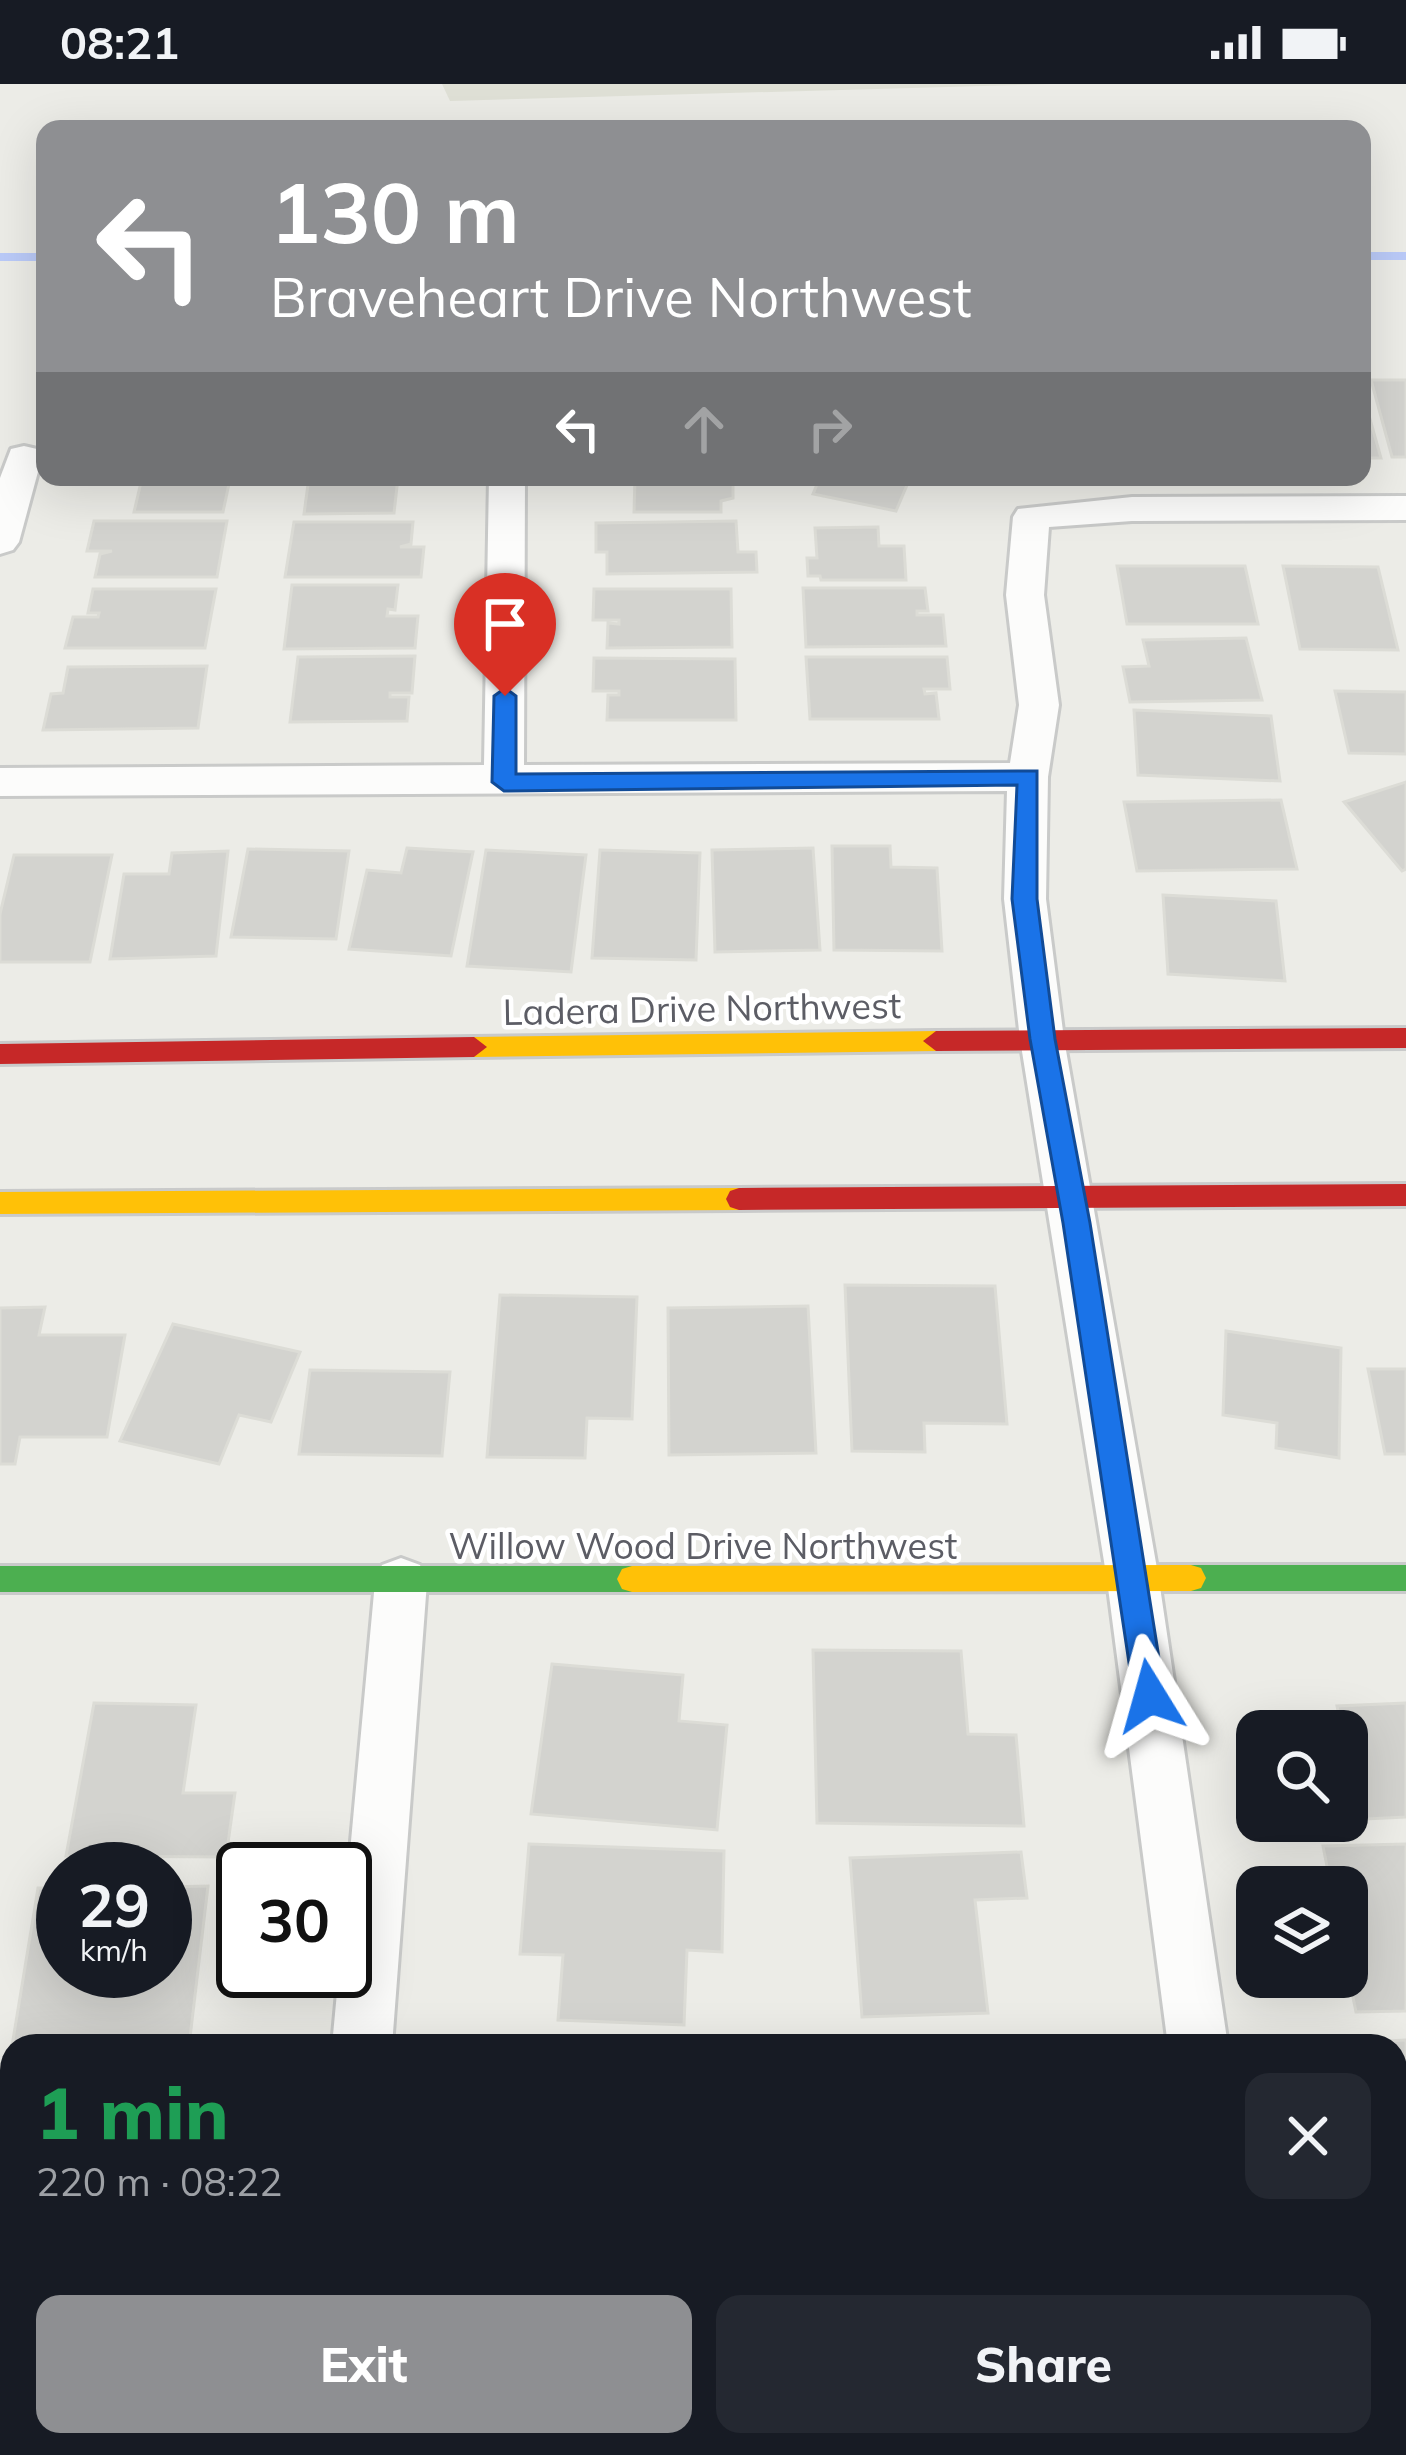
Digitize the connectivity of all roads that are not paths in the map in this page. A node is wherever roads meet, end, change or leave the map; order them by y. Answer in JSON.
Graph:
{"nodes":[{"id":1,"x":24,"y":457,"type":"dead end"},
{"id":2,"x":507,"y":486,"type":"edge"},
{"id":3,"x":1406,"y":508,"type":"edge"},
{"id":4,"x":0,"y":542,"type":"edge"},
{"id":5,"x":1028,"y":777,"type":"junction"},
{"id":6,"x":0,"y":782,"type":"edge"},
{"id":7,"x":504,"y":782,"type":"junction"},
{"id":8,"x":1042,"y":1039,"type":"junction"},
{"id":9,"x":1406,"y":1039,"type":"edge"},
{"id":10,"x":0,"y":1054,"type":"edge"},
{"id":11,"x":1406,"y":1195,"type":"edge"},
{"id":12,"x":1072,"y":1198,"type":"junction"},
{"id":13,"x":0,"y":1203,"type":"edge"},
{"id":14,"x":1406,"y":1578,"type":"edge"},
{"id":15,"x":0,"y":1579,"type":"edge"},
{"id":16,"x":1133,"y":1580,"type":"junction"},
{"id":17,"x":401,"y":1582,"type":"junction"},
{"id":18,"x":363,"y":2034,"type":"edge"},
{"id":19,"x":1196,"y":2034,"type":"edge"}],
"edges":[{"from":1,"to":4,"type":"street"},
{"from":2,"to":7,"type":"street"},
{"from":3,"to":5,"type":"street"},
{"from":5,"to":7,"type":"street"},
{"from":5,"to":8,"type":"street"},
{"from":6,"to":7,"type":"street"},
{"from":8,"to":9,"type":"main road","name":"Ladera Drive Northwest"},
{"from":8,"to":10,"type":"main road","name":"Ladera Drive Northwest"},
{"from":8,"to":12,"type":"street"},
{"from":11,"to":12,"type":"main road"},
{"from":12,"to":13,"type":"main road"},
{"from":12,"to":16,"type":"street"},
{"from":14,"to":16,"type":"main road","name":"Willow Wood Drive Northwest"},
{"from":15,"to":17,"type":"main road","name":"Willow Wood Drive Northwest"},
{"from":16,"to":17,"type":"main road","name":"Willow Wood Drive Northwest"},
{"from":16,"to":19,"type":"street"},
{"from":17,"to":18,"type":"street"}]}
